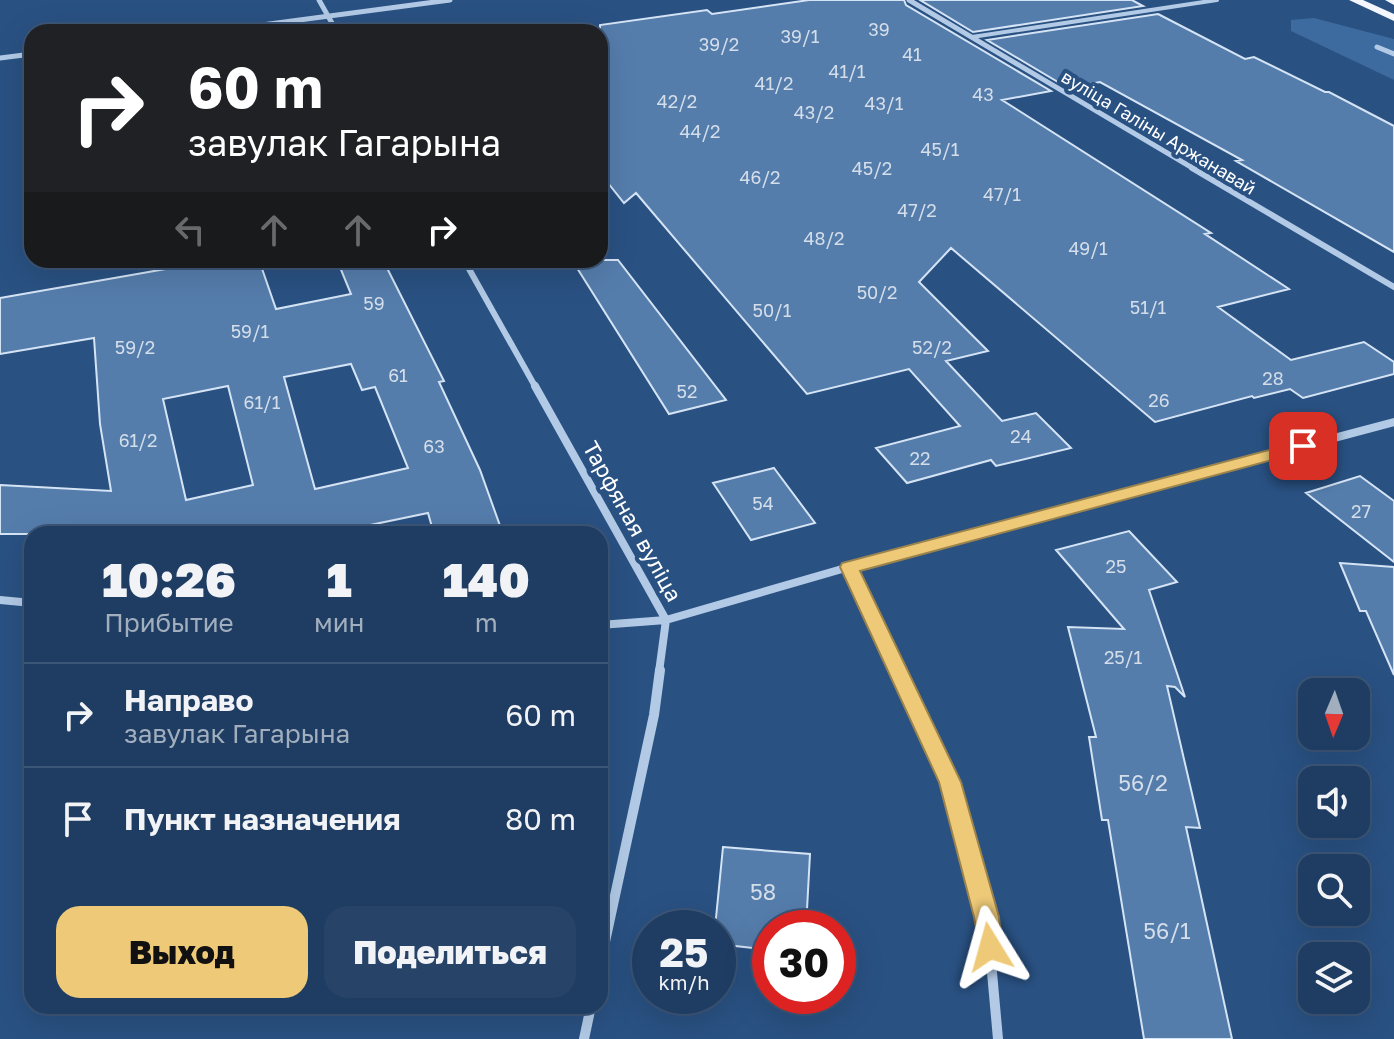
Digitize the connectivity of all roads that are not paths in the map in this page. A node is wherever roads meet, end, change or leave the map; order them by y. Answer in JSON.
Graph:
{"nodes":[{"id":1,"x":319,"y":0,"type":"edge"},
{"id":2,"x":450,"y":0,"type":"edge"},
{"id":3,"x":909,"y":0,"type":"edge"},
{"id":4,"x":1217,"y":0,"type":"edge"},
{"id":5,"x":1354,"y":0,"type":"edge"},
{"id":6,"x":328,"y":16,"type":"junction"},
{"id":7,"x":1394,"y":18,"type":"edge"},
{"id":8,"x":268,"y":24,"type":"edge"},
{"id":9,"x":332,"y":24,"type":"edge"},
{"id":10,"x":972,"y":37,"type":"junction"},
{"id":11,"x":1377,"y":47,"type":"dead end"},
{"id":12,"x":1394,"y":54,"type":"edge"},
{"id":13,"x":24,"y":55,"type":"edge"},
{"id":14,"x":0,"y":58,"type":"edge"},
{"id":15,"x":468,"y":268,"type":"edge"},
{"id":16,"x":1394,"y":287,"type":"edge"},
{"id":17,"x":1394,"y":422,"type":"edge"},
{"id":18,"x":849,"y":567,"type":"junction"},
{"id":19,"x":0,"y":600,"type":"edge"},
{"id":20,"x":24,"y":602,"type":"edge"},
{"id":21,"x":666,"y":620,"type":"junction"},
{"id":22,"x":608,"y":624,"type":"edge"},
{"id":23,"x":608,"y":928,"type":"edge"},
{"id":24,"x":589,"y":1014,"type":"edge"},
{"id":25,"x":584,"y":1039,"type":"edge"},
{"id":26,"x":998,"y":1039,"type":"edge"}],
"edges":[{"from":1,"to":6,"type":"street"},
{"from":2,"to":6,"type":"street"},
{"from":3,"to":10,"type":"street","name":"вуліца Галіны Аржанавай"},
{"from":4,"to":10,"type":"lane"},
{"from":5,"to":7,"type":"main road"},
{"from":6,"to":8,"type":"street"},
{"from":6,"to":9,"type":"street"},
{"from":10,"to":16,"type":"street","name":"вуліца Галіны Аржанавай"},
{"from":11,"to":12,"type":"street"},
{"from":13,"to":14,"type":"street"},
{"from":15,"to":21,"type":"street","name":"Тарфяная вуліца"},
{"from":17,"to":18,"type":"street"},
{"from":18,"to":21,"type":"street"},
{"from":18,"to":26,"type":"street"},
{"from":19,"to":20,"type":"street"},
{"from":21,"to":22,"type":"street"},
{"from":21,"to":23,"type":"street","name":"Тарфяная вуліца"},
{"from":24,"to":25,"type":"street"}]}
